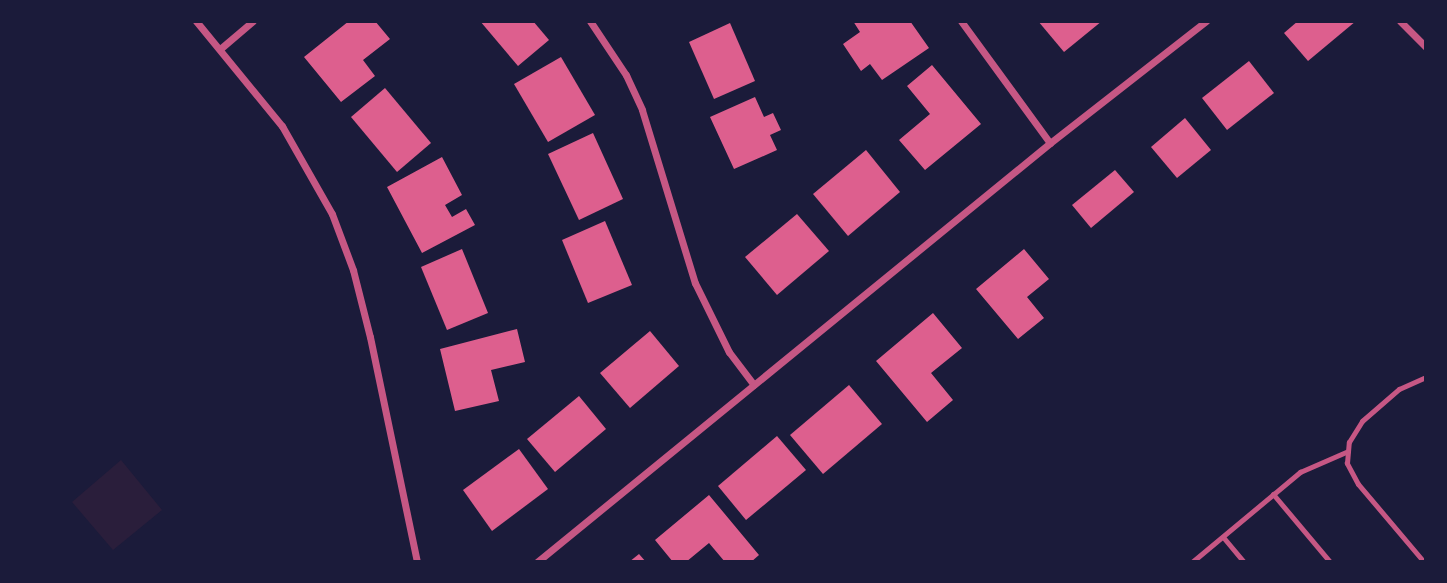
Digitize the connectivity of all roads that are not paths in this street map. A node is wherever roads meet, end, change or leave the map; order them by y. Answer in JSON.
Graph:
{"nodes":[{"id":1,"x":196,"y":21,"type":"edge"},
{"id":2,"x":253,"y":21,"type":"edge"},
{"id":3,"x":590,"y":21,"type":"edge"},
{"id":4,"x":961,"y":21,"type":"edge"},
{"id":5,"x":1206,"y":21,"type":"edge"},
{"id":6,"x":1400,"y":21,"type":"edge"},
{"id":7,"x":1426,"y":47,"type":"edge"},
{"id":8,"x":220,"y":49,"type":"junction"},
{"id":9,"x":1049,"y":143,"type":"junction"},
{"id":10,"x":1426,"y":377,"type":"edge"},
{"id":11,"x":754,"y":385,"type":"junction"},
{"id":12,"x":1348,"y":450,"type":"junction"},
{"id":13,"x":1273,"y":494,"type":"junction"},
{"id":14,"x":1223,"y":537,"type":"junction"},
{"id":15,"x":417,"y":562,"type":"edge"},
{"id":16,"x":537,"y":562,"type":"edge"},
{"id":17,"x":1192,"y":562,"type":"edge"},
{"id":18,"x":1244,"y":562,"type":"edge"},
{"id":19,"x":1330,"y":562,"type":"edge"},
{"id":20,"x":1424,"y":562,"type":"edge"}],
"edges":[{"from":1,"to":8,"type":"street"},
{"from":2,"to":8,"type":"street"},
{"from":3,"to":11,"type":"street"},
{"from":4,"to":9,"type":"street"},
{"from":5,"to":9,"type":"street"},
{"from":6,"to":7,"type":"street"},
{"from":8,"to":15,"type":"street"},
{"from":9,"to":11,"type":"street"},
{"from":10,"to":12,"type":"lane"},
{"from":11,"to":16,"type":"street"},
{"from":12,"to":13,"type":"lane"},
{"from":12,"to":20,"type":"lane"},
{"from":13,"to":14,"type":"lane"},
{"from":13,"to":19,"type":"lane"},
{"from":14,"to":17,"type":"lane"},
{"from":14,"to":18,"type":"lane"}]}
